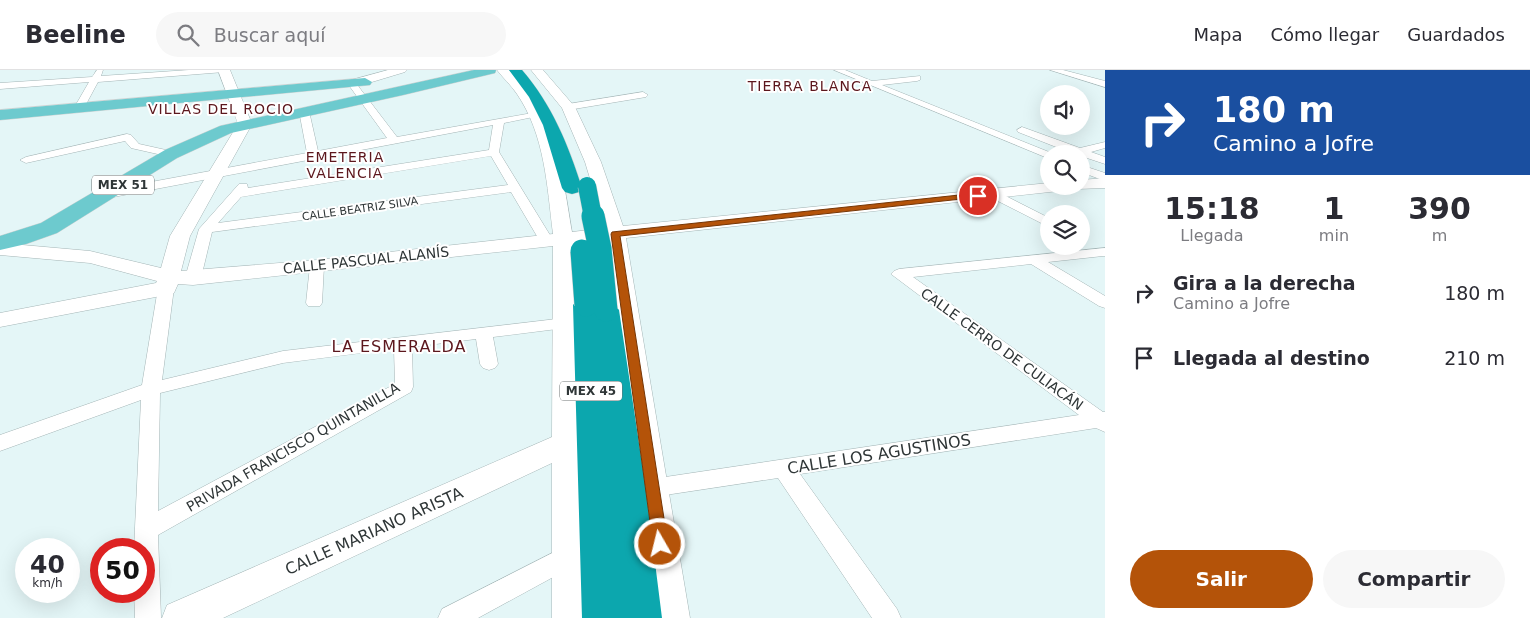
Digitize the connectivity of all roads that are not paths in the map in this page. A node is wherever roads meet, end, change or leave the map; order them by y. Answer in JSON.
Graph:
{"nodes":[{"id":1,"x":100,"y":70,"type":"edge"},
{"id":2,"x":224,"y":70,"type":"edge"},
{"id":3,"x":401,"y":70,"type":"edge"},
{"id":4,"x":458,"y":70,"type":"edge"},
{"id":5,"x":490,"y":70,"type":"edge"},
{"id":6,"x":501,"y":70,"type":"edge"},
{"id":7,"x":514,"y":70,"type":"edge"},
{"id":8,"x":526,"y":70,"type":"edge"},
{"id":9,"x":537,"y":70,"type":"edge"},
{"id":10,"x":838,"y":70,"type":"edge"},
{"id":11,"x":1054,"y":70,"type":"edge"},
{"id":12,"x":1079,"y":70,"type":"edge"},
{"id":13,"x":1069,"y":74,"type":"junction"},
{"id":14,"x":95,"y":78,"type":"junction"},
{"id":15,"x":917,"y":78,"type":"dead end"},
{"id":16,"x":352,"y":84,"type":"junction"},
{"id":17,"x":870,"y":84,"type":"junction"},
{"id":18,"x":1105,"y":84,"type":"edge"},
{"id":19,"x":0,"y":86,"type":"edge"},
{"id":20,"x":403,"y":91,"type":"junction"},
{"id":21,"x":643,"y":94,"type":"dead end"},
{"id":22,"x":234,"y":96,"type":"junction"},
{"id":23,"x":363,"y":99,"type":"junction"},
{"id":24,"x":568,"y":107,"type":"junction"},
{"id":25,"x":79,"y":108,"type":"junction"},
{"id":26,"x":304,"y":111,"type":"junction"},
{"id":27,"x":535,"y":114,"type":"junction"},
{"id":28,"x":0,"y":115,"type":"edge"},
{"id":29,"x":499,"y":121,"type":"junction"},
{"id":30,"x":245,"y":124,"type":"junction"},
{"id":31,"x":1022,"y":130,"type":"dead end"},
{"id":32,"x":1066,"y":136,"type":"dead end"},
{"id":33,"x":394,"y":140,"type":"junction"},
{"id":34,"x":1050,"y":140,"type":"junction"},
{"id":35,"x":1060,"y":145,"type":"edge"},
{"id":36,"x":1105,"y":145,"type":"edge"},
{"id":37,"x":1090,"y":149,"type":"edge"},
{"id":38,"x":1040,"y":150,"type":"edge"},
{"id":39,"x":494,"y":152,"type":"junction"},
{"id":40,"x":171,"y":154,"type":"junction"},
{"id":41,"x":313,"y":155,"type":"junction"},
{"id":42,"x":1090,"y":157,"type":"edge"},
{"id":43,"x":26,"y":160,"type":"dead end"},
{"id":44,"x":1105,"y":161,"type":"edge"},
{"id":45,"x":265,"y":164,"type":"junction"},
{"id":46,"x":1090,"y":171,"type":"edge"},
{"id":47,"x":216,"y":173,"type":"junction"},
{"id":48,"x":1105,"y":177,"type":"edge"},
{"id":49,"x":1105,"y":183,"type":"edge"},
{"id":50,"x":1090,"y":184,"type":"edge"},
{"id":51,"x":514,"y":188,"type":"junction"},
{"id":52,"x":1040,"y":189,"type":"edge"},
{"id":53,"x":108,"y":194,"type":"junction"},
{"id":54,"x":236,"y":194,"type":"junction"},
{"id":55,"x":994,"y":194,"type":"junction"},
{"id":56,"x":1040,"y":218,"type":"edge"},
{"id":57,"x":206,"y":229,"type":"junction"},
{"id":58,"x":616,"y":234,"type":"junction"},
{"id":59,"x":554,"y":239,"type":"junction"},
{"id":60,"x":0,"y":243,"type":"edge"},
{"id":61,"x":1090,"y":245,"type":"edge"},
{"id":62,"x":0,"y":249,"type":"edge"},
{"id":63,"x":1104,"y":253,"type":"edge"},
{"id":64,"x":1034,"y":260,"type":"junction"},
{"id":65,"x":317,"y":266,"type":"junction"},
{"id":66,"x":193,"y":278,"type":"junction"},
{"id":67,"x":167,"y":283,"type":"junction"},
{"id":68,"x":565,"y":290,"type":"junction"},
{"id":69,"x":626,"y":294,"type":"junction"},
{"id":70,"x":314,"y":303,"type":"dead end"},
{"id":71,"x":1105,"y":303,"type":"edge"},
{"id":72,"x":0,"y":320,"type":"edge"},
{"id":73,"x":565,"y":323,"type":"junction"},
{"id":74,"x":484,"y":333,"type":"junction"},
{"id":75,"x":403,"y":342,"type":"junction"},
{"id":76,"x":490,"y":364,"type":"dead end"},
{"id":77,"x":151,"y":389,"type":"junction"},
{"id":78,"x":1103,"y":421,"type":"edge"},
{"id":79,"x":0,"y":443,"type":"edge"},
{"id":80,"x":567,"y":443,"type":"junction"},
{"id":81,"x":784,"y":468,"type":"junction"},
{"id":82,"x":625,"y":482,"type":"junction"},
{"id":83,"x":146,"y":530,"type":"junction"},
{"id":84,"x":570,"y":555,"type":"junction"},
{"id":85,"x":148,"y":618,"type":"edge"},
{"id":86,"x":181,"y":618,"type":"edge"},
{"id":87,"x":451,"y":618,"type":"edge"},
{"id":88,"x":571,"y":618,"type":"edge"},
{"id":89,"x":603,"y":618,"type":"edge"},
{"id":90,"x":641,"y":618,"type":"edge"},
{"id":91,"x":671,"y":618,"type":"edge"},
{"id":92,"x":888,"y":618,"type":"edge"}],
"edges":[{"from":1,"to":14,"type":"street"},
{"from":2,"to":14,"type":"street"},
{"from":2,"to":22,"type":"main road"},
{"from":3,"to":16,"type":"main road"},
{"from":4,"to":16,"type":"main road"},
{"from":5,"to":20,"type":"main road","number":"MEX 51"},
{"from":6,"to":20,"type":"main road"},
{"from":6,"to":27,"type":"main road"},
{"from":7,"to":82,"type":"highway","number":"MEX 45","bridge":true},
{"from":8,"to":82,"type":"highway","number":"MEX 45","bridge":true},
{"from":9,"to":24,"type":"main road"},
{"from":10,"to":17,"type":"street"},
{"from":11,"to":13,"type":"street"},
{"from":12,"to":13,"type":"street"},
{"from":13,"to":18,"type":"street"},
{"from":14,"to":19,"type":"street"},
{"from":14,"to":25,"type":"street"},
{"from":15,"to":17,"type":"street"},
{"from":16,"to":22,"type":"main road"},
{"from":16,"to":23,"type":"street"},
{"from":17,"to":38,"type":"street"},
{"from":20,"to":23,"type":"main road","number":"MEX 51"},
{"from":21,"to":24,"type":"street"},
{"from":22,"to":25,"type":"main road"},
{"from":22,"to":30,"type":"main road"},
{"from":23,"to":26,"type":"main road","number":"MEX 51"},
{"from":23,"to":33,"type":"street"},
{"from":24,"to":58,"type":"main road"},
{"from":25,"to":28,"type":"main road"},
{"from":26,"to":30,"type":"main road","number":"MEX 51"},
{"from":26,"to":41,"type":"street"},
{"from":27,"to":29,"type":"street"},
{"from":27,"to":59,"type":"main road"},
{"from":29,"to":33,"type":"street"},
{"from":29,"to":39,"type":"street"},
{"from":30,"to":40,"type":"main road","number":"MEX 51"},
{"from":30,"to":47,"type":"main road"},
{"from":31,"to":34,"type":"street"},
{"from":32,"to":34,"type":"street"},
{"from":33,"to":41,"type":"street"},
{"from":34,"to":35,"type":"street"},
{"from":36,"to":37,"type":"street"},
{"from":39,"to":51,"type":"street"},
{"from":39,"to":54,"type":"street"},
{"from":40,"to":43,"type":"street"},
{"from":40,"to":53,"type":"main road","number":"MEX 51"},
{"from":41,"to":45,"type":"street"},
{"from":42,"to":44,"type":"street"},
{"from":45,"to":47,"type":"street"},
{"from":45,"to":54,"type":"street"},
{"from":46,"to":48,"type":"street"},
{"from":47,"to":53,"type":"street"},
{"from":47,"to":67,"type":"main road"},
{"from":49,"to":50,"type":"main road"},
{"from":51,"to":57,"type":"street","name":"CALLE BEATRIZ SILVA"},
{"from":51,"to":59,"type":"street"},
{"from":52,"to":55,"type":"main road","name":"CALLE PASCUAL ALANÍS"},
{"from":53,"to":60,"type":"main road","number":"MEX 51"},
{"from":54,"to":57,"type":"street"},
{"from":55,"to":56,"type":"street"},
{"from":55,"to":58,"type":"main road","name":"CALLE PASCUAL ALANÍS"},
{"from":57,"to":66,"type":"street"},
{"from":58,"to":59,"type":"main road","name":"CALLE PASCUAL ALANÍS"},
{"from":58,"to":69,"type":"main road"},
{"from":59,"to":65,"type":"main road","name":"CALLE PASCUAL ALANÍS"},
{"from":59,"to":68,"type":"main road"},
{"from":61,"to":63,"type":"street"},
{"from":62,"to":67,"type":"main road"},
{"from":63,"to":64,"type":"street"},
{"from":64,"to":71,"type":"street"},
{"from":64,"to":78,"type":"street","name":"CALLE CERRO DE CULIACÁN"},
{"from":65,"to":66,"type":"main road","name":"CALLE PASCUAL ALANÍS"},
{"from":65,"to":70,"type":"street"},
{"from":66,"to":67,"type":"main road","name":"CALLE PASCUAL ALANÍS"},
{"from":67,"to":72,"type":"main road"},
{"from":67,"to":77,"type":"street"},
{"from":68,"to":69,"type":"main road"},
{"from":68,"to":73,"type":"main road"},
{"from":69,"to":82,"type":"main road"},
{"from":73,"to":74,"type":"street"},
{"from":73,"to":80,"type":"main road"},
{"from":74,"to":75,"type":"street"},
{"from":74,"to":76,"type":"street"},
{"from":75,"to":77,"type":"street"},
{"from":75,"to":83,"type":"street","name":"PRIVADA FRANCISCO QUINTANILLA"},
{"from":77,"to":79,"type":"street"},
{"from":77,"to":83,"type":"street"},
{"from":78,"to":81,"type":"street","name":"CALLE LOS AGUSTINOS"},
{"from":80,"to":84,"type":"main road"},
{"from":80,"to":86,"type":"main road","name":"CALLE MARIANO ARISTA"},
{"from":81,"to":82,"type":"street","name":"CALLE LOS AGUSTINOS"},
{"from":81,"to":92,"type":"street"},
{"from":82,"to":89,"type":"highway","number":"MEX 45"},
{"from":82,"to":90,"type":"highway","number":"MEX 45"},
{"from":82,"to":91,"type":"main road"},
{"from":83,"to":85,"type":"street"},
{"from":84,"to":87,"type":"street"},
{"from":84,"to":88,"type":"main road"}]}
